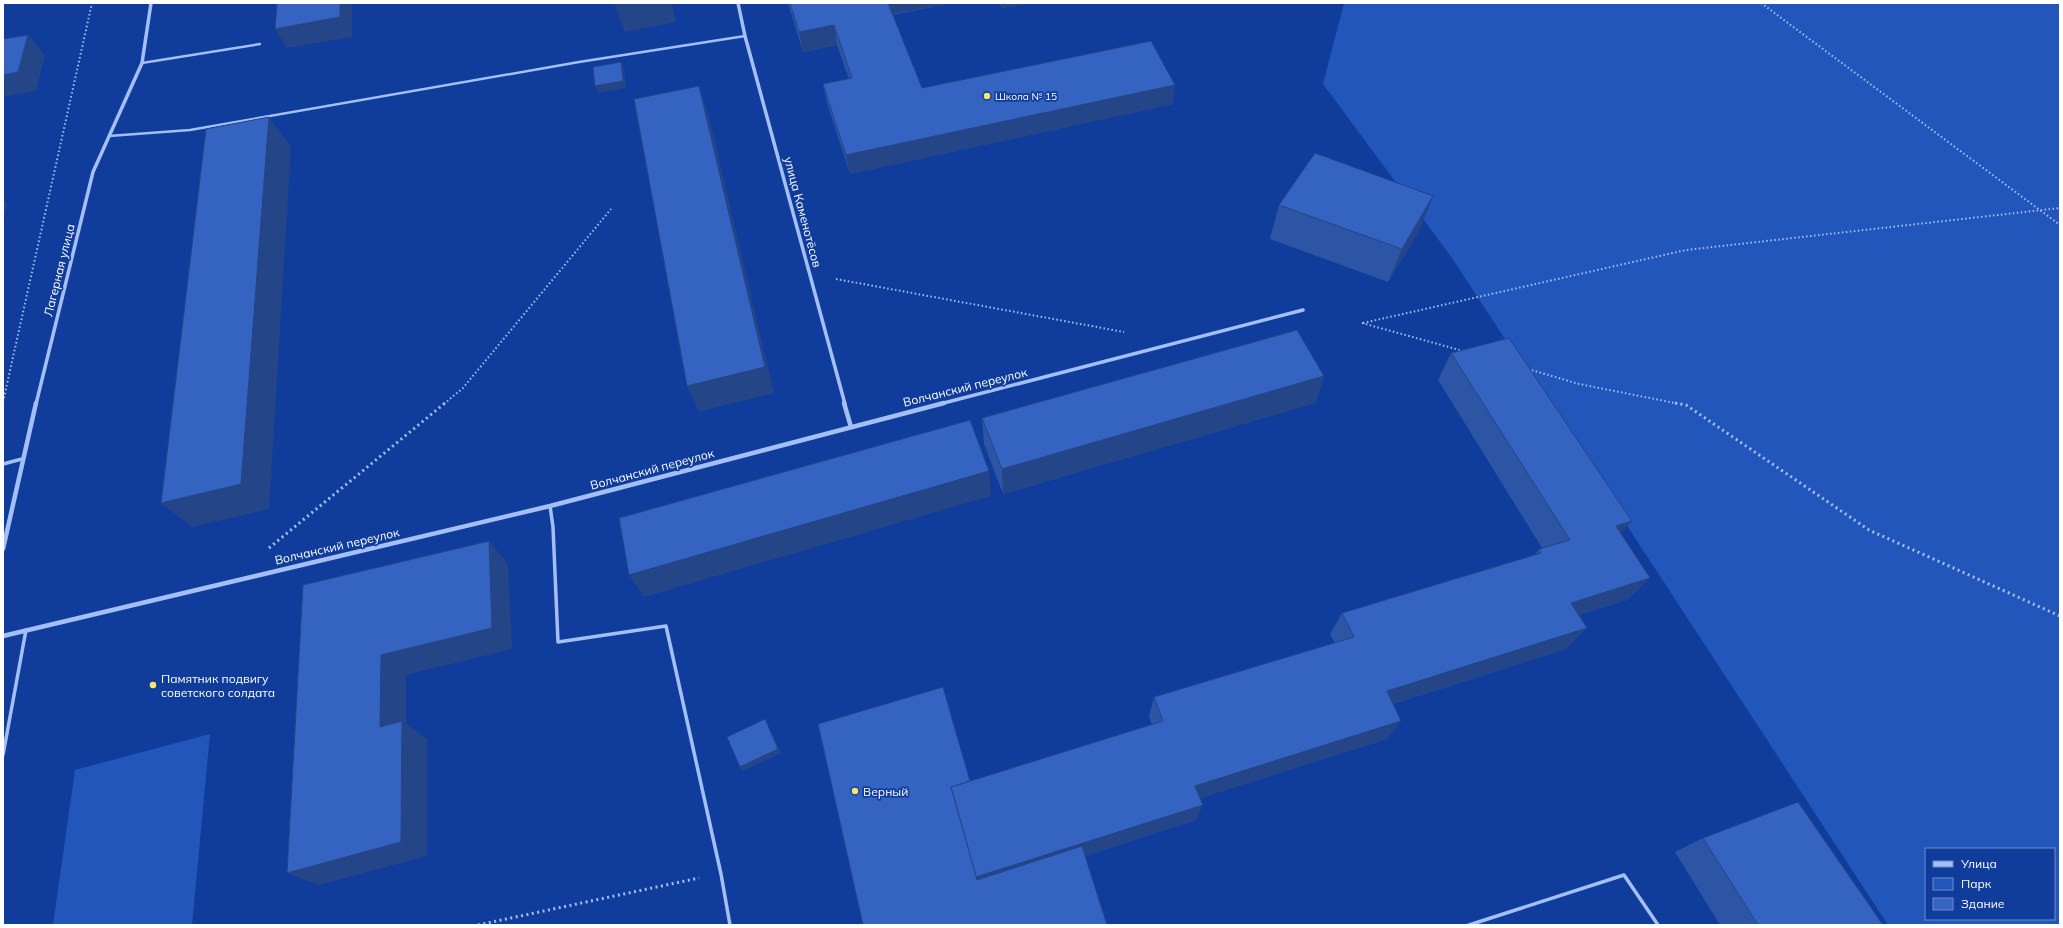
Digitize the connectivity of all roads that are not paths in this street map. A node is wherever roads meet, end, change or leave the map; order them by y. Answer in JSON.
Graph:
{"nodes":[{"id":1,"x":151,"y":3,"type":"edge"},
{"id":2,"x":738,"y":3,"type":"edge"},
{"id":3,"x":745,"y":36,"type":"junction"},
{"id":4,"x":260,"y":44,"type":"dead end"},
{"id":5,"x":142,"y":63,"type":"junction"},
{"id":6,"x":109,"y":136,"type":"junction"},
{"id":7,"x":1303,"y":310,"type":"dead end"},
{"id":8,"x":850,"y":427,"type":"junction"},
{"id":9,"x":22,"y":459,"type":"junction"},
{"id":10,"x":3,"y":464,"type":"edge"},
{"id":11,"x":550,"y":506,"type":"junction"},
{"id":12,"x":3,"y":549,"type":"edge"},
{"id":13,"x":26,"y":630,"type":"junction"},
{"id":14,"x":3,"y":636,"type":"edge"},
{"id":15,"x":3,"y":755,"type":"edge"},
{"id":16,"x":730,"y":925,"type":"edge"},
{"id":17,"x":1469,"y":925,"type":"edge"},
{"id":18,"x":1658,"y":925,"type":"edge"}],
"edges":[{"from":1,"to":5,"type":"street","name":"Лагерная улица"},
{"from":2,"to":3,"type":"street","name":"улица Каменотёсов"},
{"from":3,"to":6,"type":"lane"},
{"from":3,"to":8,"type":"street","name":"улица Каменотёсов"},
{"from":4,"to":5,"type":"lane"},
{"from":5,"to":6,"type":"street","name":"Лагерная улица"},
{"from":6,"to":9,"type":"street","name":"Лагерная улица"},
{"from":7,"to":8,"type":"street","name":"Волчанский переулок"},
{"from":8,"to":11,"type":"street","name":"Волчанский переулок"},
{"from":9,"to":10,"type":"lane"},
{"from":9,"to":12,"type":"street","name":"Лагерная улица"},
{"from":11,"to":13,"type":"street","name":"Волчанский переулок"},
{"from":11,"to":16,"type":"lane"},
{"from":13,"to":14,"type":"street","name":"Волчанский переулок"},
{"from":13,"to":15,"type":"lane"},
{"from":17,"to":18,"type":"lane"}]}
